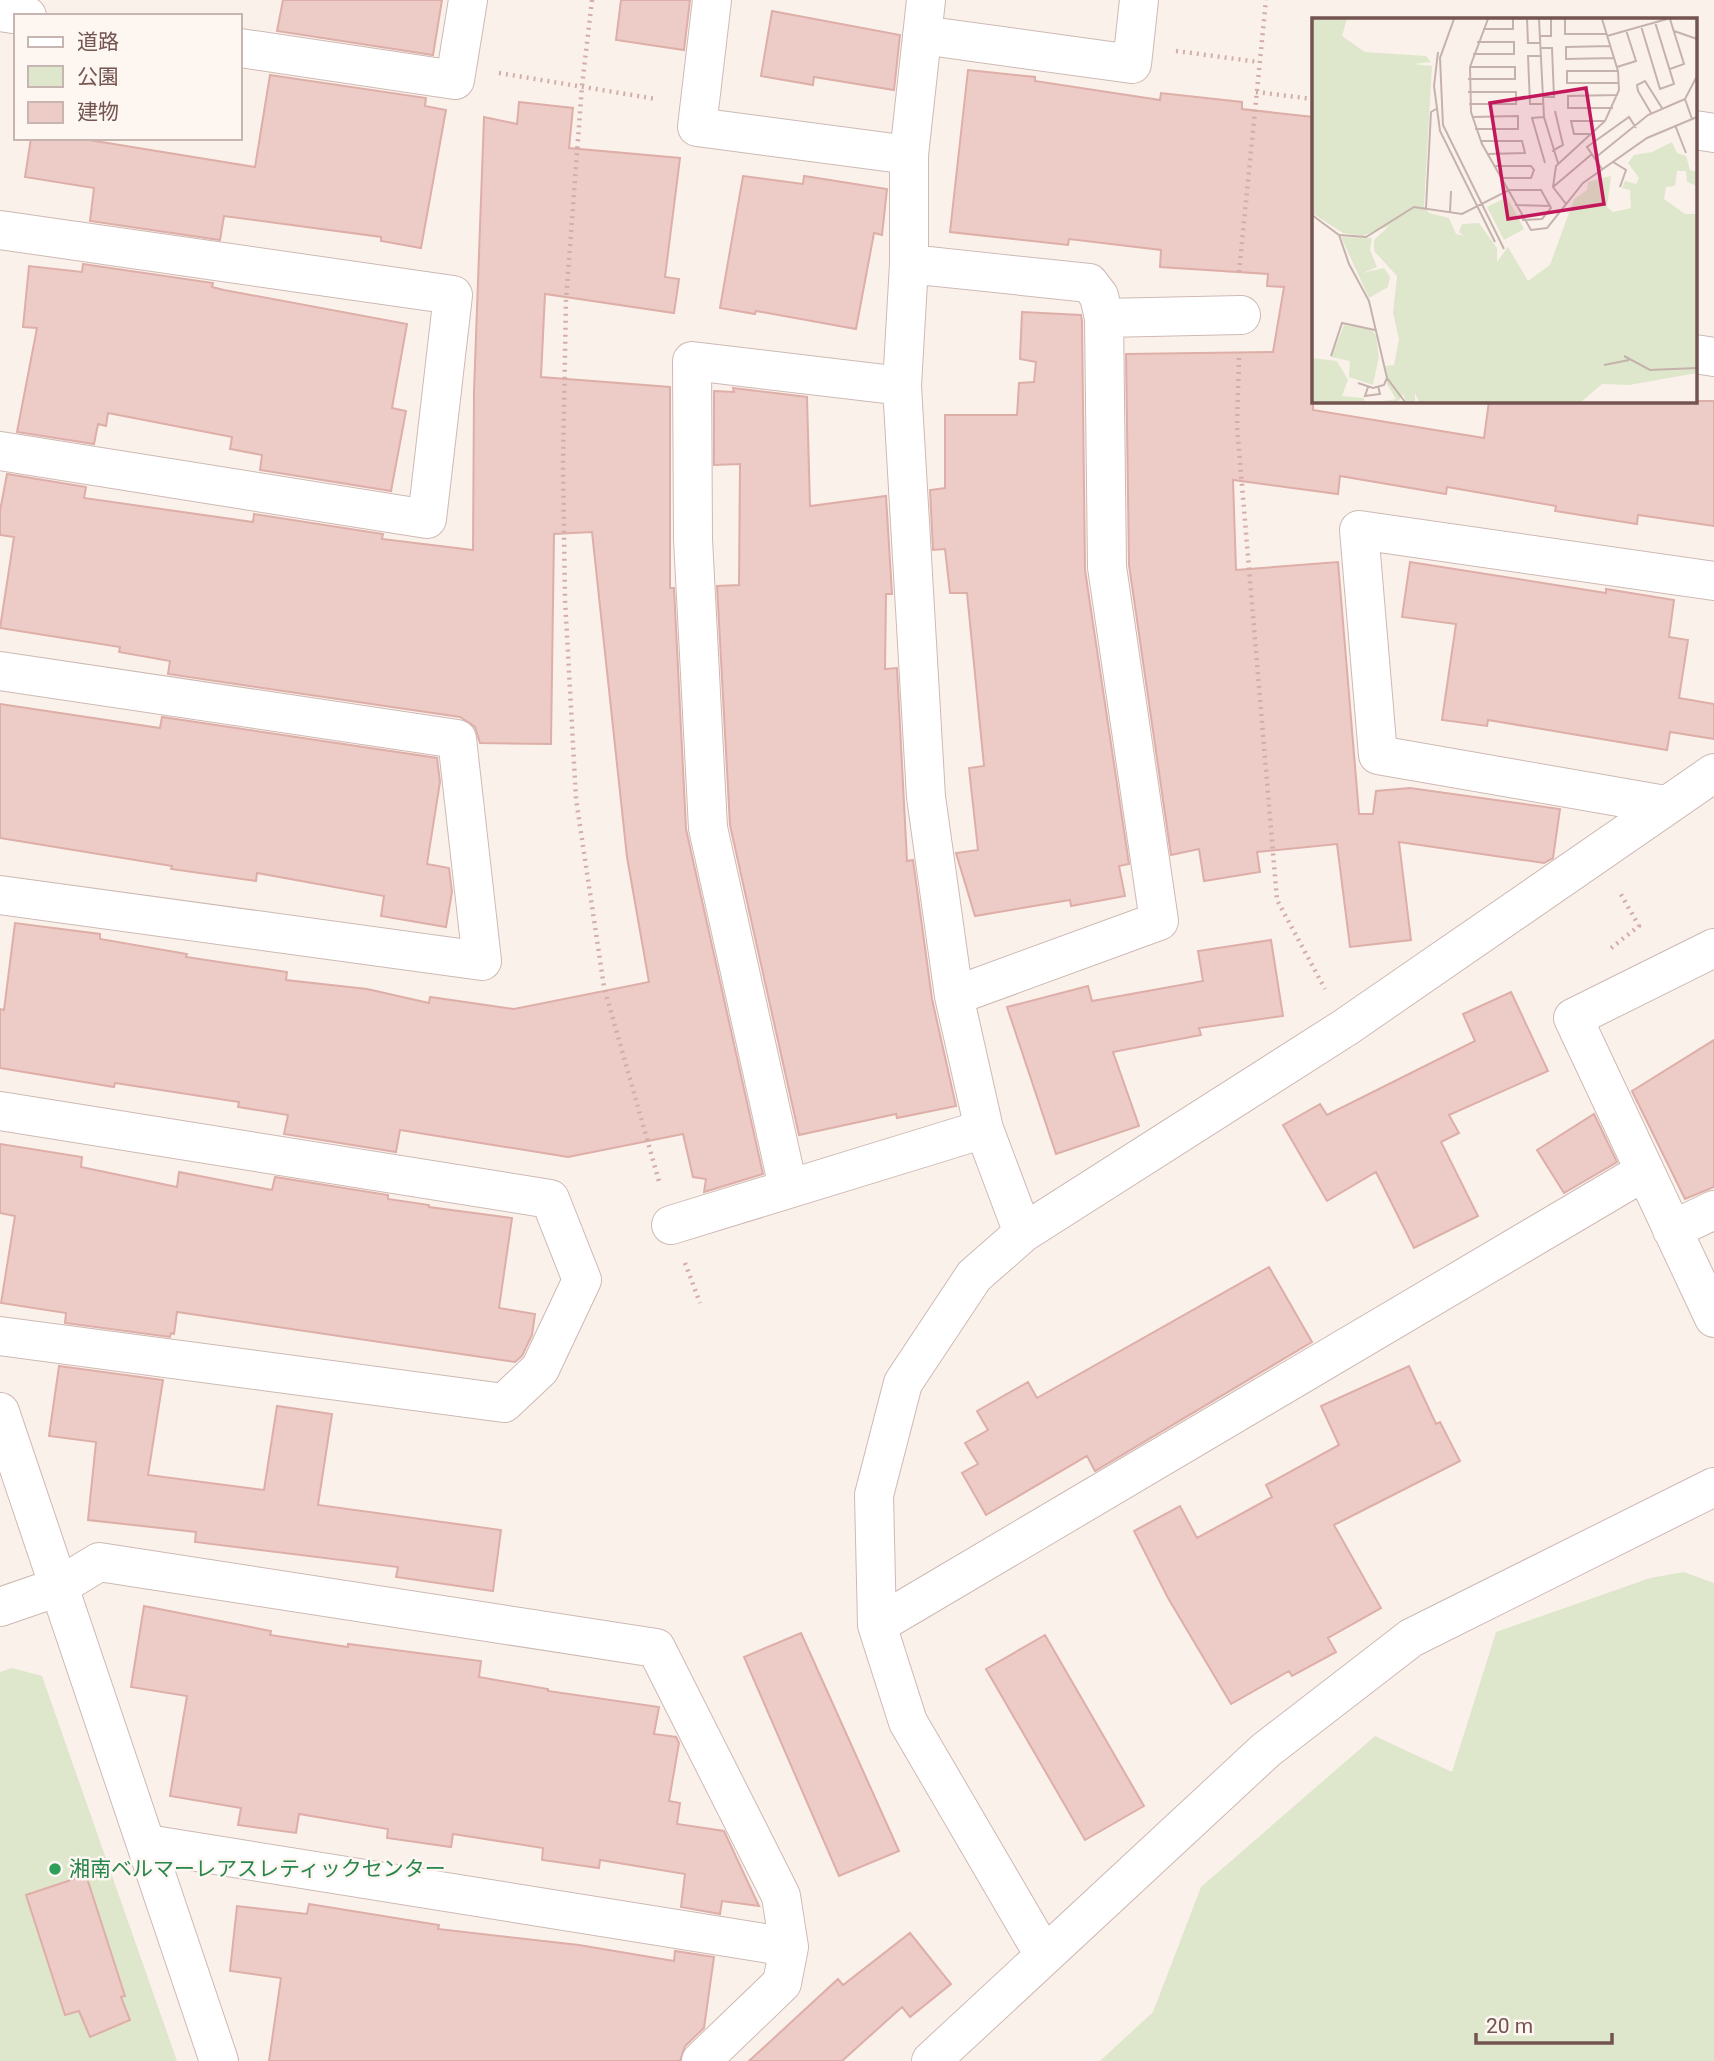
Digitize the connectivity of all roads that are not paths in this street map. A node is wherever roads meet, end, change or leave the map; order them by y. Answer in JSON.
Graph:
{"nodes":[{"id":1,"x":468,"y":0,"type":"edge"},
{"id":2,"x":712,"y":0,"type":"edge"},
{"id":3,"x":1139,"y":0,"type":"edge"},
{"id":4,"x":924,"y":18,"type":"edge"},
{"id":5,"x":242,"y":48,"type":"edge"},
{"id":6,"x":1696,"y":130,"type":"edge"},
{"id":7,"x":1714,"y":133,"type":"edge"},
{"id":8,"x":909,"y":155,"type":"junction"},
{"id":9,"x":0,"y":230,"type":"edge"},
{"id":10,"x":909,"y":264,"type":"junction"},
{"id":11,"x":1241,"y":315,"type":"road end"},
{"id":12,"x":1104,"y":318,"type":"junction"},
{"id":13,"x":1696,"y":354,"type":"edge"},
{"id":14,"x":1714,"y":357,"type":"edge"},
{"id":15,"x":902,"y":386,"type":"junction"},
{"id":16,"x":0,"y":451,"type":"edge"},
{"id":17,"x":1714,"y":581,"type":"edge"},
{"id":18,"x":0,"y":671,"type":"edge"},
{"id":19,"x":1714,"y":773,"type":"edge"},
{"id":20,"x":1665,"y":805,"type":"junction"},
{"id":21,"x":0,"y":895,"type":"edge"},
{"id":22,"x":1714,"y":948,"type":"edge"},
{"id":23,"x":954,"y":996,"type":"junction"},
{"id":24,"x":0,"y":1111,"type":"edge"},
{"id":25,"x":984,"y":1129,"type":"junction"},
{"id":26,"x":1645,"y":1171,"type":"junction"},
{"id":27,"x":788,"y":1187,"type":"junction"},
{"id":28,"x":1714,"y":1210,"type":"edge"},
{"id":29,"x":671,"y":1225,"type":"road end"},
{"id":30,"x":1672,"y":1230,"type":"junction"},
{"id":31,"x":1023,"y":1233,"type":"junction"},
{"id":32,"x":1714,"y":1318,"type":"edge"},
{"id":33,"x":0,"y":1336,"type":"edge"},
{"id":34,"x":0,"y":1412,"type":"edge"},
{"id":35,"x":1714,"y":1487,"type":"edge"},
{"id":36,"x":58,"y":1587,"type":"junction"},
{"id":37,"x":0,"y":1607,"type":"edge"},
{"id":38,"x":877,"y":1625,"type":"junction"},
{"id":39,"x":147,"y":1844,"type":"junction"},
{"id":40,"x":789,"y":1947,"type":"junction"},
{"id":41,"x":1044,"y":1955,"type":"junction"},
{"id":42,"x":219,"y":2061,"type":"edge"},
{"id":43,"x":701,"y":2061,"type":"edge"},
{"id":44,"x":931,"y":2061,"type":"edge"}],
"edges":[{"from":1,"to":5,"type":"street"},
{"from":2,"to":8,"type":"street"},
{"from":3,"to":4,"type":"street"},
{"from":4,"to":8,"type":"street"},
{"from":6,"to":7,"type":"street"},
{"from":8,"to":10,"type":"street"},
{"from":9,"to":16,"type":"street"},
{"from":10,"to":12,"type":"street"},
{"from":10,"to":15,"type":"street"},
{"from":11,"to":12,"type":"street"},
{"from":12,"to":23,"type":"street"},
{"from":13,"to":14,"type":"street"},
{"from":15,"to":23,"type":"street"},
{"from":15,"to":27,"type":"street"},
{"from":17,"to":20,"type":"street"},
{"from":18,"to":21,"type":"street"},
{"from":19,"to":20,"type":"street"},
{"from":20,"to":31,"type":"street"},
{"from":22,"to":26,"type":"street"},
{"from":23,"to":25,"type":"street"},
{"from":24,"to":33,"type":"street"},
{"from":25,"to":27,"type":"street"},
{"from":25,"to":31,"type":"street"},
{"from":26,"to":30,"type":"street"},
{"from":26,"to":38,"type":"street"},
{"from":27,"to":29,"type":"street"},
{"from":28,"to":30,"type":"street"},
{"from":30,"to":32,"type":"street"},
{"from":31,"to":38,"type":"street"},
{"from":34,"to":36,"type":"street"},
{"from":35,"to":41,"type":"street"},
{"from":36,"to":37,"type":"street"},
{"from":36,"to":39,"type":"street"},
{"from":36,"to":40,"type":"street"},
{"from":38,"to":41,"type":"street"},
{"from":39,"to":40,"type":"street"},
{"from":39,"to":42,"type":"street"},
{"from":40,"to":43,"type":"street"},
{"from":41,"to":44,"type":"street"}]}
